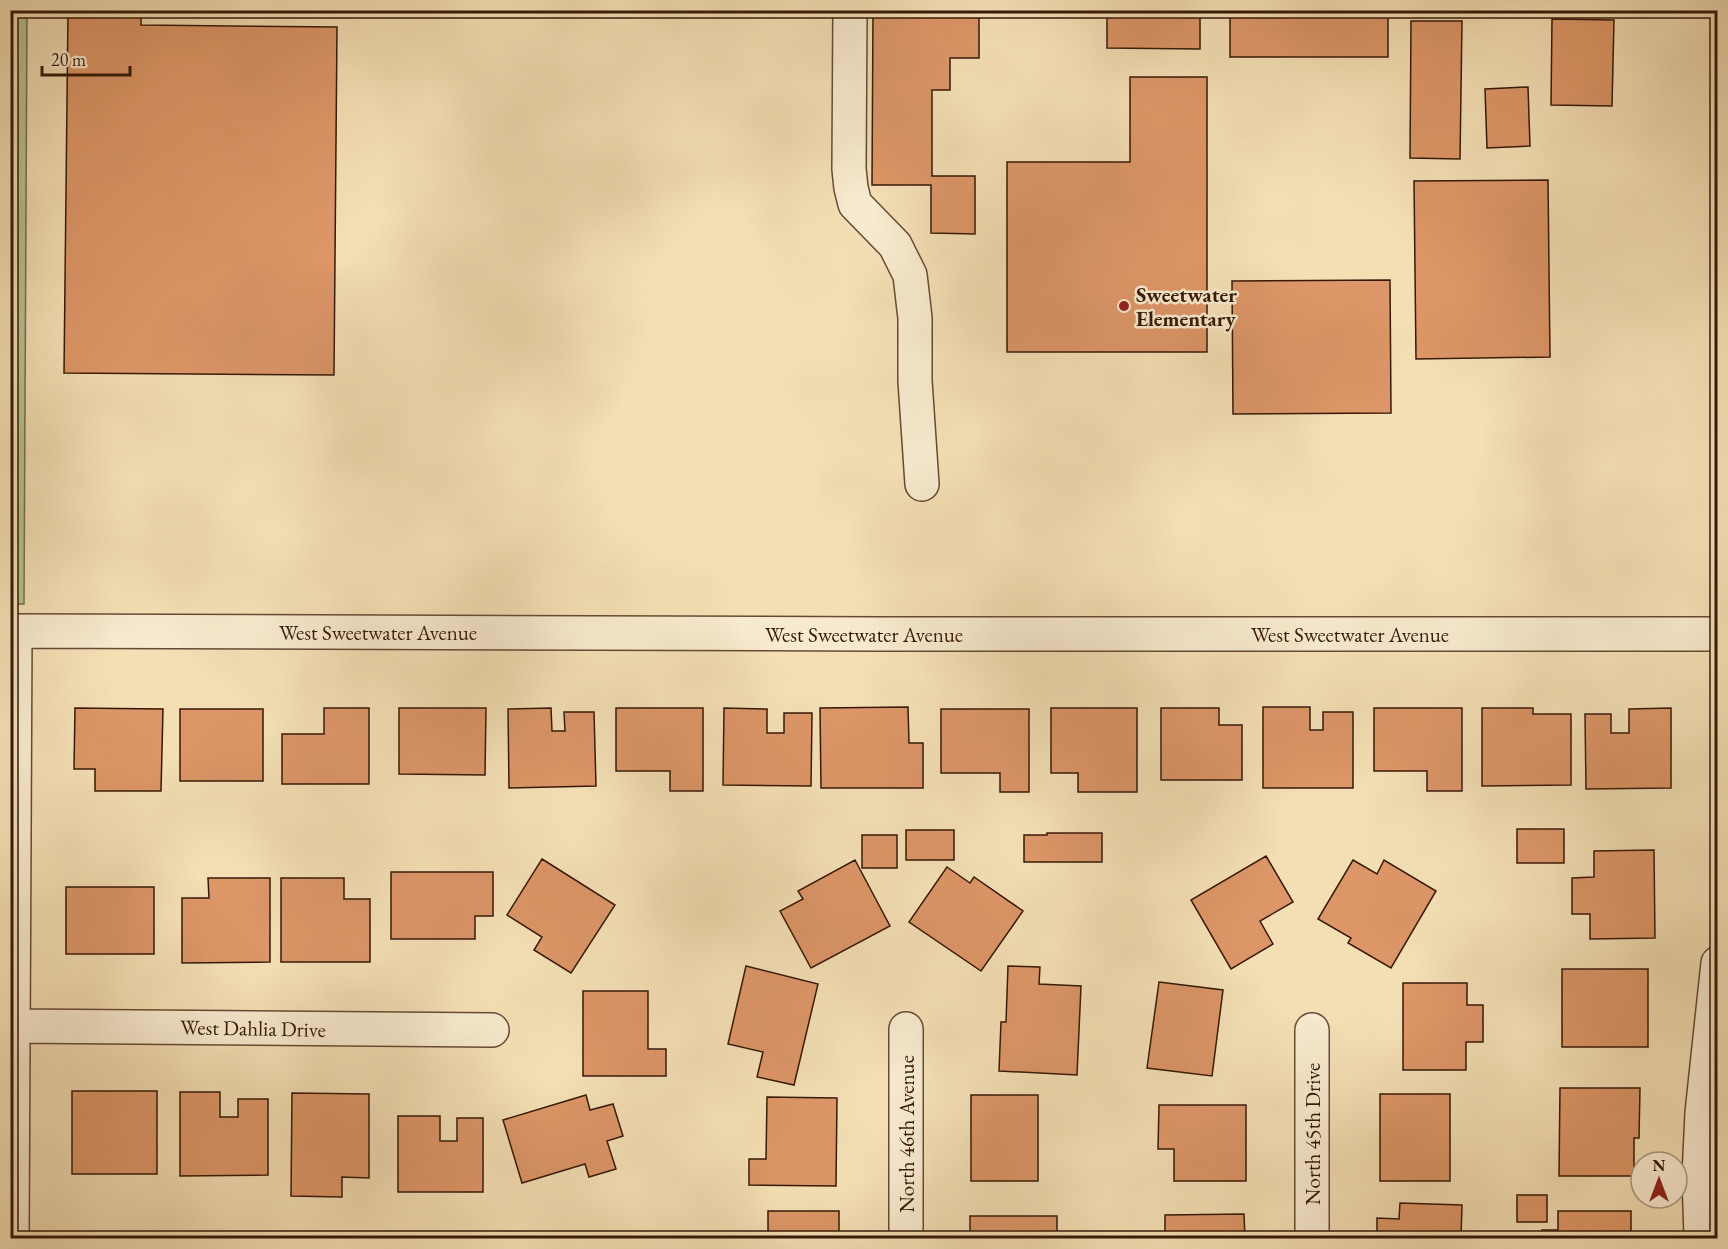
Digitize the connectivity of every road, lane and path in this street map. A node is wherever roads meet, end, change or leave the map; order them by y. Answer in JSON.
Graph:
{"nodes":[{"id":1,"x":850,"y":10,"type":"edge"},
{"id":2,"x":922,"y":484,"type":"dead end"},
{"id":3,"x":13,"y":631,"type":"edge"},
{"id":4,"x":1718,"y":634,"type":"edge"},
{"id":5,"x":1718,"y":963,"type":"edge"},
{"id":6,"x":1715,"y":1009,"type":"edge"},
{"id":7,"x":14,"y":1026,"type":"junction"},
{"id":8,"x":906,"y":1029,"type":"dead end"},
{"id":9,"x":492,"y":1030,"type":"dead end"},
{"id":10,"x":1312,"y":1030,"type":"dead end"},
{"id":11,"x":12,"y":1239,"type":"edge"},
{"id":12,"x":906,"y":1239,"type":"edge"},
{"id":13,"x":1312,"y":1239,"type":"edge"},
{"id":14,"x":1701,"y":1239,"type":"edge"}],
"edges":[{"from":1,"to":2,"type":"street"},
{"from":3,"to":4,"type":"street","name":"West Sweetwater Avenue"},
{"from":3,"to":7,"type":"street"},
{"from":5,"to":6,"type":"street"},
{"from":6,"to":14,"type":"street"},
{"from":7,"to":9,"type":"street","name":"West Dahlia Drive"},
{"from":7,"to":11,"type":"street"},
{"from":8,"to":12,"type":"street","name":"North 46th Avenue"},
{"from":10,"to":13,"type":"street","name":"North 45th Drive"}]}
